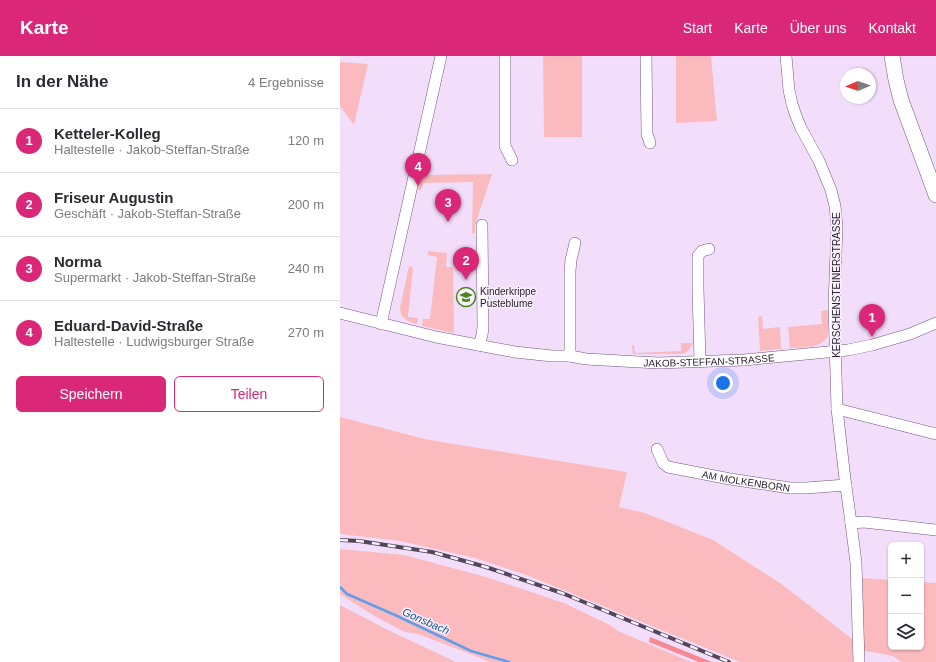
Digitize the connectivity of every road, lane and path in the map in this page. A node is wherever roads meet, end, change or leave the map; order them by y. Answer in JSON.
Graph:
{"nodes":[{"id":1,"x":441,"y":56,"type":"edge"},
{"id":2,"x":505,"y":56,"type":"edge"},
{"id":3,"x":646,"y":56,"type":"edge"},
{"id":4,"x":786,"y":56,"type":"edge"},
{"id":5,"x":892,"y":56,"type":"edge"},
{"id":6,"x":650,"y":143,"type":"dead end"},
{"id":7,"x":512,"y":160,"type":"dead end"},
{"id":8,"x":936,"y":195,"type":"edge"},
{"id":9,"x":482,"y":225,"type":"dead end"},
{"id":10,"x":575,"y":243,"type":"dead end"},
{"id":11,"x":708,"y":249,"type":"dead end"},
{"id":12,"x":340,"y":313,"type":"edge"},
{"id":13,"x":936,"y":323,"type":"edge"},
{"id":14,"x":381,"y":324,"type":"junction"},
{"id":15,"x":479,"y":345,"type":"junction"},
{"id":16,"x":836,"y":351,"type":"junction"},
{"id":17,"x":570,"y":356,"type":"junction"},
{"id":18,"x":700,"y":361,"type":"junction"},
{"id":19,"x":838,"y":409,"type":"junction"},
{"id":20,"x":936,"y":434,"type":"edge"},
{"id":21,"x":656,"y":449,"type":"dead end"},
{"id":22,"x":846,"y":485,"type":"junction"},
{"id":23,"x":851,"y":523,"type":"junction"},
{"id":24,"x":936,"y":530,"type":"edge"},
{"id":25,"x":859,"y":662,"type":"edge"}],
"edges":[{"from":1,"to":14,"type":"street"},
{"from":2,"to":7,"type":"street"},
{"from":3,"to":6,"type":"street"},
{"from":4,"to":16,"type":"street","name":"KERSCHENSTEINERSTRASSE"},
{"from":5,"to":8,"type":"street"},
{"from":9,"to":15,"type":"street"},
{"from":10,"to":17,"type":"street"},
{"from":11,"to":18,"type":"street"},
{"from":12,"to":14,"type":"street","name":"JAKOB-STEFFAN-STRASSE"},
{"from":13,"to":16,"type":"street","name":"JAKOB-STEFFAN-STRASSE"},
{"from":14,"to":15,"type":"street","name":"JAKOB-STEFFAN-STRASSE"},
{"from":15,"to":17,"type":"street","name":"JAKOB-STEFFAN-STRASSE"},
{"from":16,"to":18,"type":"street","name":"JAKOB-STEFFAN-STRASSE"},
{"from":16,"to":19,"type":"street","name":"KERSCHENSTEINERSTRASSE"},
{"from":17,"to":18,"type":"street","name":"JAKOB-STEFFAN-STRASSE"},
{"from":19,"to":20,"type":"street"},
{"from":19,"to":22,"type":"street","name":"KERSCHENSTEINERSTRASSE"},
{"from":21,"to":22,"type":"street","name":"AM MOLKENBORN"},
{"from":22,"to":23,"type":"street","name":"KERSCHENSTEINERSTRASSE"},
{"from":23,"to":24,"type":"street"},
{"from":23,"to":25,"type":"street","name":"KERSCHENSTEINERSTRASSE"}]}
